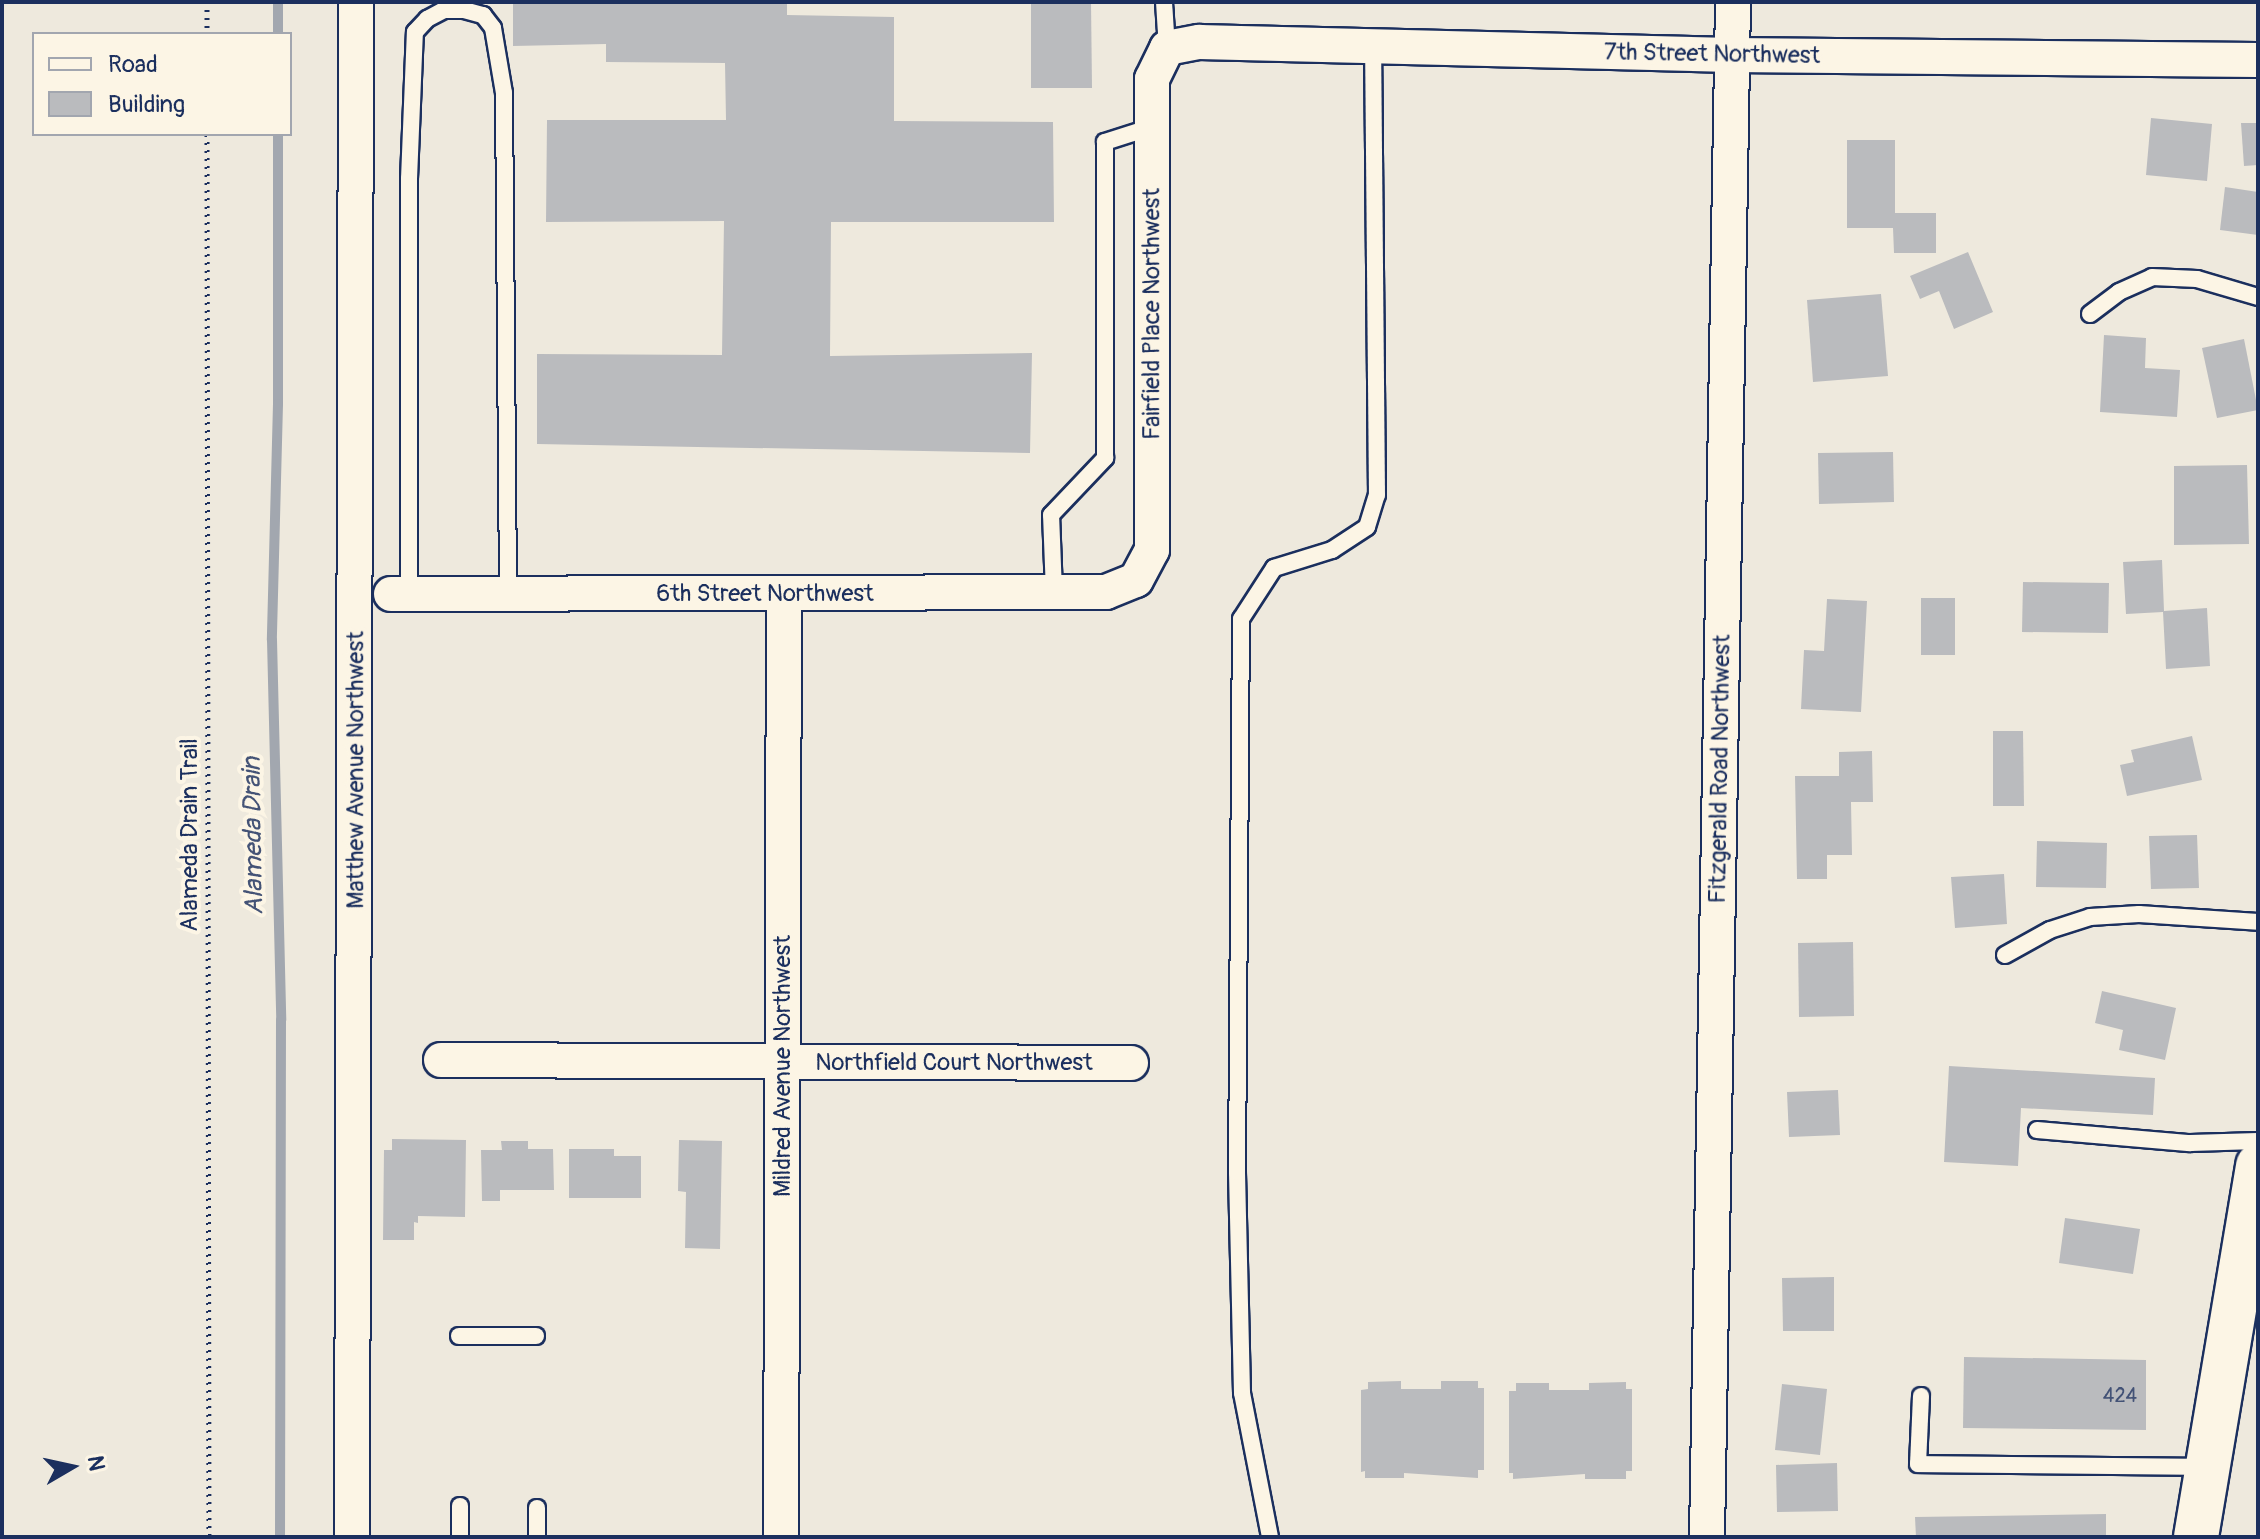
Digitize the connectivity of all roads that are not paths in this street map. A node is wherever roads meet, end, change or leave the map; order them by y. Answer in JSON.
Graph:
{"nodes":[{"id":1,"x":356,"y":2,"type":"edge"},
{"id":2,"x":1164,"y":2,"type":"edge"},
{"id":3,"x":1733,"y":2,"type":"edge"},
{"id":4,"x":1167,"y":48,"type":"junction"},
{"id":5,"x":1373,"y":48,"type":"junction"},
{"id":6,"x":1732,"y":55,"type":"junction"},
{"id":7,"x":2258,"y":60,"type":"edge"},
{"id":8,"x":1152,"y":127,"type":"junction"},
{"id":9,"x":2258,"y":297,"type":"edge"},
{"id":10,"x":2090,"y":314,"type":"dead end"},
{"id":11,"x":1136,"y":580,"type":"joint"},
{"id":12,"x":1054,"y":592,"type":"junction"},
{"id":13,"x":400,"y":594,"type":"joint"},
{"id":14,"x":508,"y":594,"type":"junction"},
{"id":15,"x":784,"y":594,"type":"junction"},
{"id":16,"x":2258,"y":922,"type":"edge"},
{"id":17,"x":2005,"y":955,"type":"dead end"},
{"id":18,"x":441,"y":1060,"type":"dead end"},
{"id":19,"x":784,"y":1063,"type":"junction"},
{"id":20,"x":1131,"y":1063,"type":"dead end"},
{"id":21,"x":2037,"y":1130,"type":"dead end"},
{"id":22,"x":2258,"y":1141,"type":"edge"},
{"id":23,"x":2258,"y":1165,"type":"edge"},
{"id":24,"x":2251,"y":1250,"type":"edge"},
{"id":25,"x":459,"y":1336,"type":"dead end"},
{"id":26,"x":536,"y":1336,"type":"dead end"},
{"id":27,"x":1921,"y":1396,"type":"dead end"},
{"id":28,"x":2208,"y":1467,"type":"junction"},
{"id":29,"x":460,"y":1506,"type":"dead end"},
{"id":30,"x":537,"y":1508,"type":"dead end"},
{"id":31,"x":352,"y":1537,"type":"edge"},
{"id":32,"x":460,"y":1537,"type":"edge"},
{"id":33,"x":537,"y":1537,"type":"edge"},
{"id":34,"x":781,"y":1537,"type":"edge"},
{"id":35,"x":1270,"y":1537,"type":"edge"},
{"id":36,"x":1707,"y":1537,"type":"edge"},
{"id":37,"x":2196,"y":1537,"type":"edge"}],
"edges":[{"from":1,"to":31,"type":"street","name":"Matthew Avenue Northwest"},
{"from":2,"to":4,"type":"lane"},
{"from":3,"to":6,"type":"street","name":"Fitzgerald Road Northwest"},
{"from":4,"to":5,"type":"street","name":"7th Street Northwest"},
{"from":4,"to":8,"type":"street","name":"Fairfield Place Northwest"},
{"from":5,"to":6,"type":"street","name":"7th Street Northwest"},
{"from":5,"to":35,"type":"lane"},
{"from":6,"to":7,"type":"street","name":"7th Street Northwest"},
{"from":6,"to":36,"type":"street","name":"Fitzgerald Road Northwest"},
{"from":8,"to":11,"type":"street","name":"Fairfield Place Northwest"},
{"from":8,"to":12,"type":"lane"},
{"from":9,"to":10,"type":"lane"},
{"from":11,"to":12,"type":"street","name":"6th Street Northwest"},
{"from":12,"to":15,"type":"street","name":"6th Street Northwest"},
{"from":13,"to":14,"type":"street","name":"6th Street Northwest"},
{"from":13,"to":14,"type":"lane"},
{"from":14,"to":15,"type":"street","name":"6th Street Northwest"},
{"from":15,"to":19,"type":"street","name":"Mildred Avenue Northwest"},
{"from":16,"to":17,"type":"lane"},
{"from":18,"to":19,"type":"street","name":"Northfield Court Northwest"},
{"from":19,"to":20,"type":"street","name":"Northfield Court Northwest"},
{"from":19,"to":34,"type":"street","name":"Mildred Avenue Northwest"},
{"from":21,"to":22,"type":"lane"},
{"from":23,"to":24,"type":"main road"},
{"from":24,"to":28,"type":"main road"},
{"from":25,"to":26,"type":"lane"},
{"from":27,"to":28,"type":"lane"},
{"from":28,"to":37,"type":"main road"},
{"from":29,"to":32,"type":"lane"},
{"from":30,"to":33,"type":"lane"}]}
